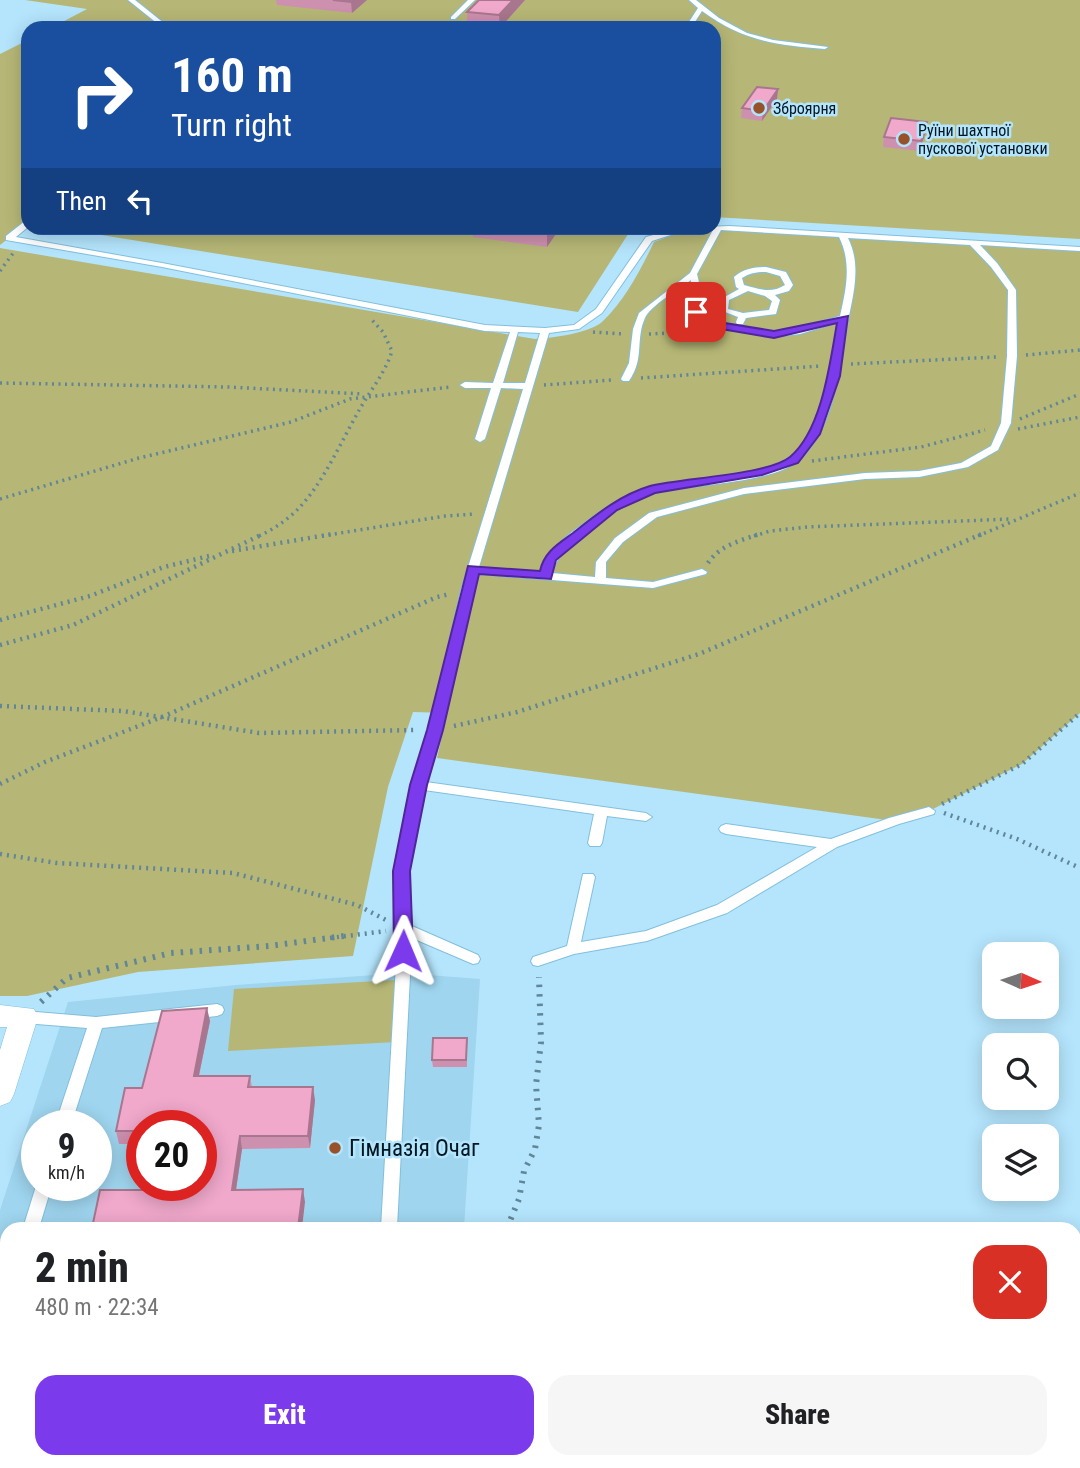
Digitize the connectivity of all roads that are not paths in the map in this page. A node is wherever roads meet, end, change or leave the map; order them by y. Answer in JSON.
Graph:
{"nodes":[{"id":1,"x":131,"y":0,"type":"edge"},
{"id":2,"x":472,"y":0,"type":"edge"},
{"id":3,"x":692,"y":0,"type":"edge"},
{"id":4,"x":701,"y":8,"type":"junction"},
{"id":5,"x":453,"y":18,"type":"dead end"},
{"id":6,"x":158,"y":21,"type":"edge"},
{"id":7,"x":693,"y":21,"type":"edge"},
{"id":8,"x":719,"y":21,"type":"edge"},
{"id":9,"x":721,"y":23,"type":"edge"},
{"id":10,"x":825,"y":47,"type":"dead end"},
{"id":11,"x":721,"y":228,"type":"edge"},
{"id":12,"x":21,"y":229,"type":"edge"},
{"id":13,"x":842,"y":234,"type":"junction"},
{"id":14,"x":662,"y":235,"type":"edge"},
{"id":15,"x":714,"y":235,"type":"edge"},
{"id":16,"x":972,"y":242,"type":"junction"},
{"id":17,"x":1080,"y":249,"type":"edge"},
{"id":18,"x":693,"y":274,"type":"junction"},
{"id":19,"x":746,"y":289,"type":"junction"},
{"id":20,"x":768,"y":294,"type":"junction"},
{"id":21,"x":743,"y":316,"type":"junction"},
{"id":22,"x":844,"y":318,"type":"junction"},
{"id":23,"x":515,"y":329,"type":"junction"},
{"id":24,"x":737,"y":330,"type":"junction"},
{"id":25,"x":545,"y":331,"type":"junction"},
{"id":26,"x":626,"y":379,"type":"road end"},
{"id":27,"x":465,"y":385,"type":"road end"},
{"id":28,"x":497,"y":386,"type":"junction"},
{"id":29,"x":529,"y":386,"type":"junction"},
{"id":30,"x":480,"y":439,"type":"dead end"},
{"id":31,"x":473,"y":569,"type":"junction"},
{"id":32,"x":702,"y":572,"type":"road end"},
{"id":33,"x":546,"y":576,"type":"junction"},
{"id":34,"x":600,"y":580,"type":"junction"},
{"id":35,"x":419,"y":785,"type":"junction"},
{"id":36,"x":601,"y":811,"type":"junction"},
{"id":37,"x":929,"y":811,"type":"road end"},
{"id":38,"x":646,"y":817,"type":"dead end"},
{"id":39,"x":726,"y":829,"type":"dead end"},
{"id":40,"x":595,"y":844,"type":"dead end"},
{"id":41,"x":832,"y":844,"type":"junction"},
{"id":42,"x":588,"y":877,"type":"dead end"},
{"id":43,"x":405,"y":929,"type":"junction"},
{"id":44,"x":573,"y":948,"type":"junction"},
{"id":45,"x":473,"y":959,"type":"dead end"},
{"id":46,"x":538,"y":961,"type":"road end"},
{"id":47,"x":217,"y":1010,"type":"dead end"},
{"id":48,"x":12,"y":1016,"type":"edge"},
{"id":49,"x":96,"y":1023,"type":"junction"},
{"id":50,"x":0,"y":1094,"type":"edge"},
{"id":51,"x":68,"y":1110,"type":"edge"},
{"id":52,"x":39,"y":1201,"type":"edge"},
{"id":53,"x":33,"y":1222,"type":"edge"},
{"id":54,"x":389,"y":1222,"type":"edge"}],
"edges":[{"from":1,"to":6,"type":"lane"},
{"from":2,"to":5,"type":"lane"},
{"from":3,"to":4,"type":"lane"},
{"from":4,"to":7,"type":"lane"},
{"from":4,"to":8,"type":"lane"},
{"from":9,"to":10,"type":"lane"},
{"from":11,"to":13,"type":"lane"},
{"from":12,"to":23,"type":"lane"},
{"from":13,"to":16,"type":"lane"},
{"from":13,"to":22,"type":"lane"},
{"from":14,"to":25,"type":"lane"},
{"from":15,"to":18,"type":"lane"},
{"from":16,"to":17,"type":"lane"},
{"from":16,"to":34,"type":"lane"},
{"from":18,"to":24,"type":"lane"},
{"from":18,"to":26,"type":"lane"},
{"from":19,"to":20,"type":"lane"},
{"from":19,"to":20,"type":"lane"},
{"from":19,"to":21,"type":"lane"},
{"from":20,"to":21,"type":"lane"},
{"from":21,"to":24,"type":"lane"},
{"from":22,"to":24,"type":"lane"},
{"from":22,"to":33,"type":"lane"},
{"from":23,"to":25,"type":"lane"},
{"from":23,"to":28,"type":"lane"},
{"from":25,"to":29,"type":"lane"},
{"from":27,"to":28,"type":"lane"},
{"from":28,"to":29,"type":"lane"},
{"from":28,"to":30,"type":"lane"},
{"from":29,"to":31,"type":"lane"},
{"from":31,"to":33,"type":"lane"},
{"from":31,"to":35,"type":"lane"},
{"from":32,"to":34,"type":"lane"},
{"from":33,"to":34,"type":"lane"},
{"from":35,"to":36,"type":"lane"},
{"from":35,"to":43,"type":"lane"},
{"from":36,"to":38,"type":"lane"},
{"from":36,"to":40,"type":"lane"},
{"from":37,"to":41,"type":"lane"},
{"from":39,"to":41,"type":"lane"},
{"from":41,"to":44,"type":"lane"},
{"from":42,"to":44,"type":"lane"},
{"from":43,"to":45,"type":"lane"},
{"from":43,"to":54,"type":"lane"},
{"from":44,"to":46,"type":"lane"},
{"from":47,"to":49,"type":"lane"},
{"from":48,"to":49,"type":"lane"},
{"from":48,"to":50,"type":"street"},
{"from":49,"to":51,"type":"lane"},
{"from":52,"to":53,"type":"lane"}]}
